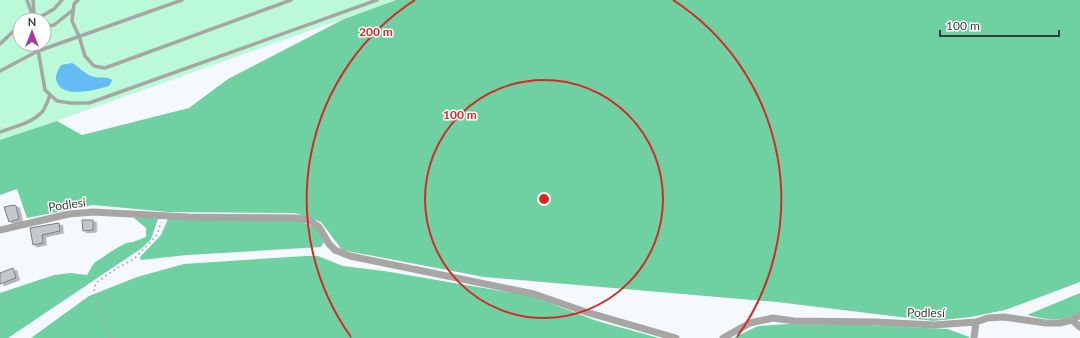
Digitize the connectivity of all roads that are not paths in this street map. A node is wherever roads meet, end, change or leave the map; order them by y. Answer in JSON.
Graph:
{"nodes":[{"id":1,"x":26,"y":0,"type":"edge"},
{"id":2,"x":33,"y":0,"type":"edge"},
{"id":3,"x":62,"y":0,"type":"edge"},
{"id":4,"x":78,"y":0,"type":"edge"},
{"id":5,"x":182,"y":0,"type":"edge"},
{"id":6,"x":292,"y":0,"type":"edge"},
{"id":7,"x":377,"y":0,"type":"edge"},
{"id":8,"x":73,"y":10,"type":"junction"},
{"id":9,"x":31,"y":12,"type":"edge"},
{"id":10,"x":34,"y":12,"type":"edge"},
{"id":11,"x":49,"y":12,"type":"edge"},
{"id":12,"x":52,"y":25,"type":"edge"},
{"id":13,"x":12,"y":33,"type":"edge"},
{"id":14,"x":79,"y":36,"type":"junction"},
{"id":15,"x":0,"y":44,"type":"edge"},
{"id":16,"x":52,"y":47,"type":"edge"},
{"id":17,"x":38,"y":52,"type":"joint"},
{"id":18,"x":0,"y":71,"type":"edge"},
{"id":19,"x":50,"y":94,"type":"junction"},
{"id":20,"x":0,"y":132,"type":"edge"},
{"id":21,"x":0,"y":230,"type":"edge"},
{"id":22,"x":1080,"y":315,"type":"edge"},
{"id":23,"x":1072,"y":320,"type":"junction"},
{"id":24,"x":976,"y":322,"type":"junction"},
{"id":25,"x":1080,"y":327,"type":"edge"},
{"id":26,"x":676,"y":338,"type":"edge"},
{"id":27,"x":723,"y":338,"type":"edge"},
{"id":28,"x":974,"y":338,"type":"edge"}],
"edges":[{"from":1,"to":9,"type":"lane"},
{"from":2,"to":10,"type":"lane"},
{"from":3,"to":11,"type":"lane"},
{"from":4,"to":8,"type":"lane"},
{"from":5,"to":14,"type":"lane"},
{"from":6,"to":14,"type":"lane"},
{"from":7,"to":19,"type":"lane"},
{"from":8,"to":12,"type":"lane"},
{"from":8,"to":14,"type":"lane"},
{"from":13,"to":15,"type":"lane"},
{"from":14,"to":16,"type":"lane"},
{"from":17,"to":18,"type":"lane"},
{"from":17,"to":19,"type":"lane"},
{"from":19,"to":20,"type":"lane"},
{"from":21,"to":26,"type":"street","name":"Podlesí"},
{"from":22,"to":23,"type":"street"},
{"from":23,"to":24,"type":"street","name":"Podlesí"},
{"from":23,"to":25,"type":"street"},
{"from":24,"to":27,"type":"street","name":"Podlesí"},
{"from":24,"to":28,"type":"street"}]}
